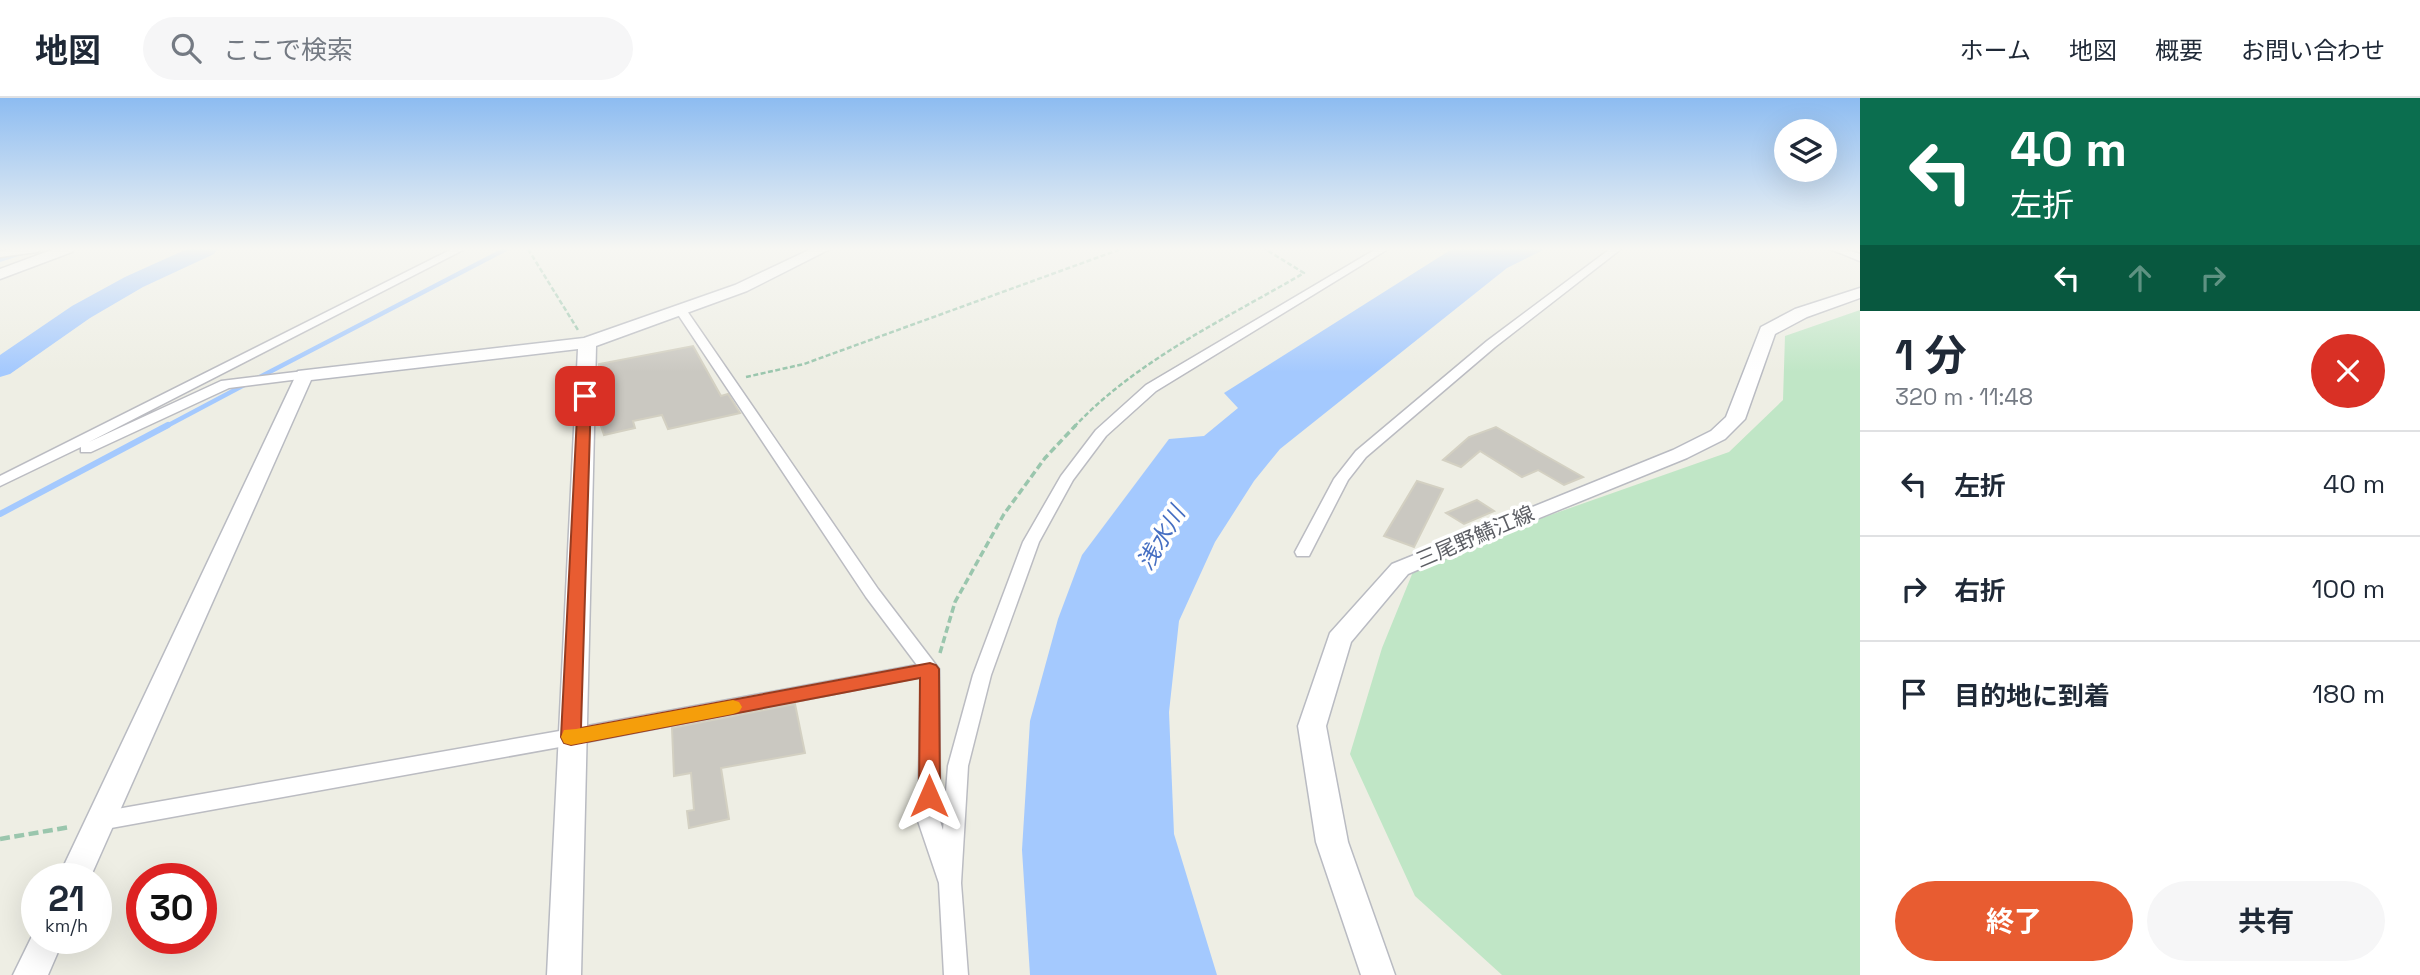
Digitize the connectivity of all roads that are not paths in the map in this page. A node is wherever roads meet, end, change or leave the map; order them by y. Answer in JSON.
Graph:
{"nodes":[{"id":1,"x":380,"y":290,"type":"edge"},
{"id":2,"x":736,"y":290,"type":"edge"},
{"id":3,"x":1315,"y":290,"type":"edge"},
{"id":4,"x":1562,"y":290,"type":"edge"},
{"id":5,"x":1860,"y":293,"type":"edge"},
{"id":6,"x":681,"y":310,"type":"junction"},
{"id":7,"x":587,"y":343,"type":"junction"},
{"id":8,"x":304,"y":375,"type":"junction"},
{"id":9,"x":0,"y":483,"type":"edge"},
{"id":10,"x":1303,"y":552,"type":"dead end"},
{"id":11,"x":930,"y":669,"type":"junction"},
{"id":12,"x":571,"y":737,"type":"junction"},
{"id":13,"x":100,"y":821,"type":"junction"},
{"id":14,"x":81,"y":863,"type":"edge"},
{"id":15,"x":950,"y":883,"type":"junction"},
{"id":16,"x":40,"y":954,"type":"edge"},
{"id":17,"x":30,"y":975,"type":"edge"},
{"id":18,"x":564,"y":975,"type":"edge"},
{"id":19,"x":956,"y":975,"type":"edge"},
{"id":20,"x":1378,"y":975,"type":"edge"}],
"edges":[{"from":1,"to":9,"type":"street"},
{"from":2,"to":6,"type":"street"},
{"from":3,"to":15,"type":"street"},
{"from":4,"to":10,"type":"street"},
{"from":5,"to":20,"type":"street","name":"三尾野鯖江線"},
{"from":6,"to":7,"type":"street"},
{"from":6,"to":11,"type":"street"},
{"from":7,"to":8,"type":"street"},
{"from":7,"to":12,"type":"street"},
{"from":8,"to":9,"type":"street"},
{"from":8,"to":13,"type":"street"},
{"from":11,"to":12,"type":"street"},
{"from":11,"to":15,"type":"street"},
{"from":12,"to":13,"type":"street"},
{"from":12,"to":18,"type":"street"},
{"from":13,"to":14,"type":"street"},
{"from":15,"to":19,"type":"street"},
{"from":16,"to":17,"type":"street"}]}
